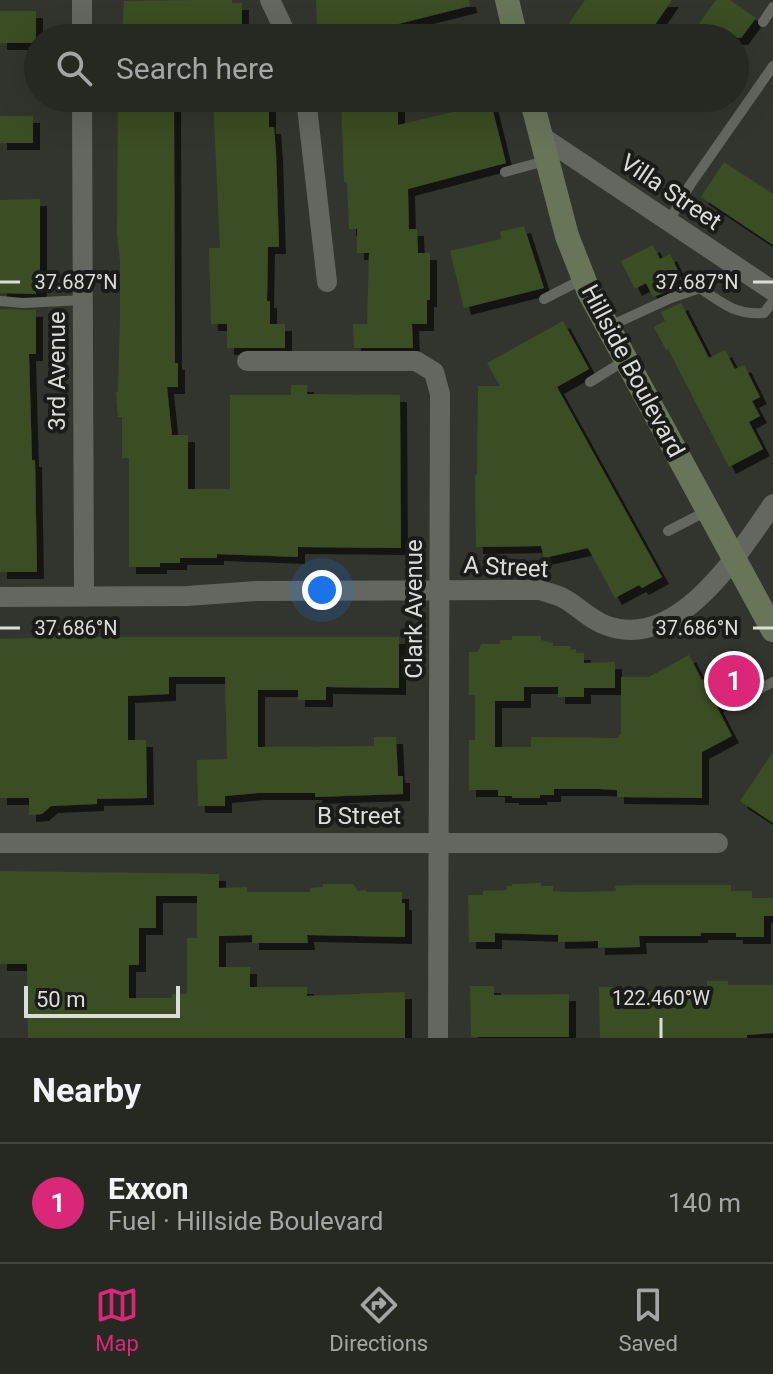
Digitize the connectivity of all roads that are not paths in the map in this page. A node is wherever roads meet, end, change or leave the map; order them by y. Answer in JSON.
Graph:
{"nodes":[{"id":1,"x":82,"y":0,"type":"edge"},
{"id":2,"x":270,"y":0,"type":"edge"},
{"id":3,"x":507,"y":0,"type":"edge"},
{"id":4,"x":773,"y":7,"type":"edge"},
{"id":5,"x":763,"y":22,"type":"dead end"},
{"id":6,"x":82,"y":24,"type":"edge"},
{"id":7,"x":281,"y":24,"type":"edge"},
{"id":8,"x":513,"y":24,"type":"edge"},
{"id":9,"x":773,"y":66,"type":"edge"},
{"id":10,"x":749,"y":100,"type":"edge"},
{"id":11,"x":82,"y":112,"type":"edge"},
{"id":12,"x":308,"y":112,"type":"edge"},
{"id":13,"x":535,"y":112,"type":"edge"},
{"id":14,"x":741,"y":112,"type":"edge"},
{"id":15,"x":541,"y":136,"type":"junction"},
{"id":16,"x":547,"y":161,"type":"junction"},
{"id":17,"x":505,"y":172,"type":"dead end"},
{"id":18,"x":669,"y":221,"type":"junction"},
{"id":19,"x":583,"y":279,"type":"junction"},
{"id":20,"x":327,"y":282,"type":"dead end"},
{"id":21,"x":773,"y":291,"type":"edge"},
{"id":22,"x":544,"y":299,"type":"dead end"},
{"id":23,"x":83,"y":300,"type":"junction"},
{"id":24,"x":0,"y":301,"type":"edge"},
{"id":25,"x":773,"y":301,"type":"edge"},
{"id":26,"x":608,"y":327,"type":"junction"},
{"id":27,"x":626,"y":360,"type":"junction"},
{"id":28,"x":247,"y":361,"type":"dead end"},
{"id":29,"x":590,"y":382,"type":"dead end"},
{"id":30,"x":773,"y":504,"type":"edge"},
{"id":31,"x":708,"y":510,"type":"junction"},
{"id":32,"x":668,"y":531,"type":"dead end"},
{"id":33,"x":735,"y":558,"type":"junction"},
{"id":34,"x":440,"y":590,"type":"junction"},
{"id":35,"x":762,"y":594,"type":"edge"},
{"id":36,"x":84,"y":596,"type":"junction"},
{"id":37,"x":0,"y":597,"type":"edge"},
{"id":38,"x":773,"y":630,"type":"edge"},
{"id":39,"x":773,"y":682,"type":"edge"},
{"id":40,"x":761,"y":688,"type":"dead end"},
{"id":41,"x":439,"y":842,"type":"junction"},
{"id":42,"x":0,"y":843,"type":"edge"},
{"id":43,"x":718,"y":843,"type":"dead end"},
{"id":44,"x":438,"y":1038,"type":"edge"}],
"edges":[{"from":1,"to":6,"type":"street"},
{"from":2,"to":7,"type":"street"},
{"from":3,"to":8,"type":"main road"},
{"from":4,"to":5,"type":"lane"},
{"from":9,"to":10,"type":"lane"},
{"from":11,"to":23,"type":"street","name":"3rd Avenue"},
{"from":12,"to":20,"type":"street"},
{"from":13,"to":15,"type":"main road","name":"Hillside Boulevard"},
{"from":14,"to":18,"type":"lane"},
{"from":15,"to":16,"type":"main road","name":"Hillside Boulevard"},
{"from":15,"to":18,"type":"street","name":"Villa Street"},
{"from":16,"to":17,"type":"lane"},
{"from":16,"to":19,"type":"main road","name":"Hillside Boulevard"},
{"from":18,"to":21,"type":"street","name":"Villa Street"},
{"from":19,"to":22,"type":"lane"},
{"from":19,"to":26,"type":"main road","name":"Hillside Boulevard"},
{"from":23,"to":24,"type":"lane"},
{"from":23,"to":36,"type":"street","name":"3rd Avenue"},
{"from":25,"to":26,"type":"lane"},
{"from":26,"to":27,"type":"main road","name":"Hillside Boulevard"},
{"from":27,"to":29,"type":"lane"},
{"from":27,"to":31,"type":"main road","name":"Hillside Boulevard"},
{"from":28,"to":34,"type":"street","name":"Clark Avenue"},
{"from":30,"to":33,"type":"street","name":"A Street"},
{"from":31,"to":32,"type":"lane"},
{"from":31,"to":33,"type":"main road","name":"Hillside Boulevard"},
{"from":33,"to":34,"type":"street","name":"A Street"},
{"from":33,"to":35,"type":"main road","name":"Hillside Boulevard"},
{"from":34,"to":36,"type":"street","name":"A Street"},
{"from":34,"to":41,"type":"street","name":"Clark Avenue"},
{"from":35,"to":38,"type":"main road","name":"Hillside Boulevard"},
{"from":36,"to":37,"type":"street","name":"A Street"},
{"from":39,"to":40,"type":"lane"},
{"from":41,"to":42,"type":"street","name":"B Street"},
{"from":41,"to":43,"type":"street","name":"B Street"},
{"from":41,"to":44,"type":"street","name":"Clark Avenue"}]}
